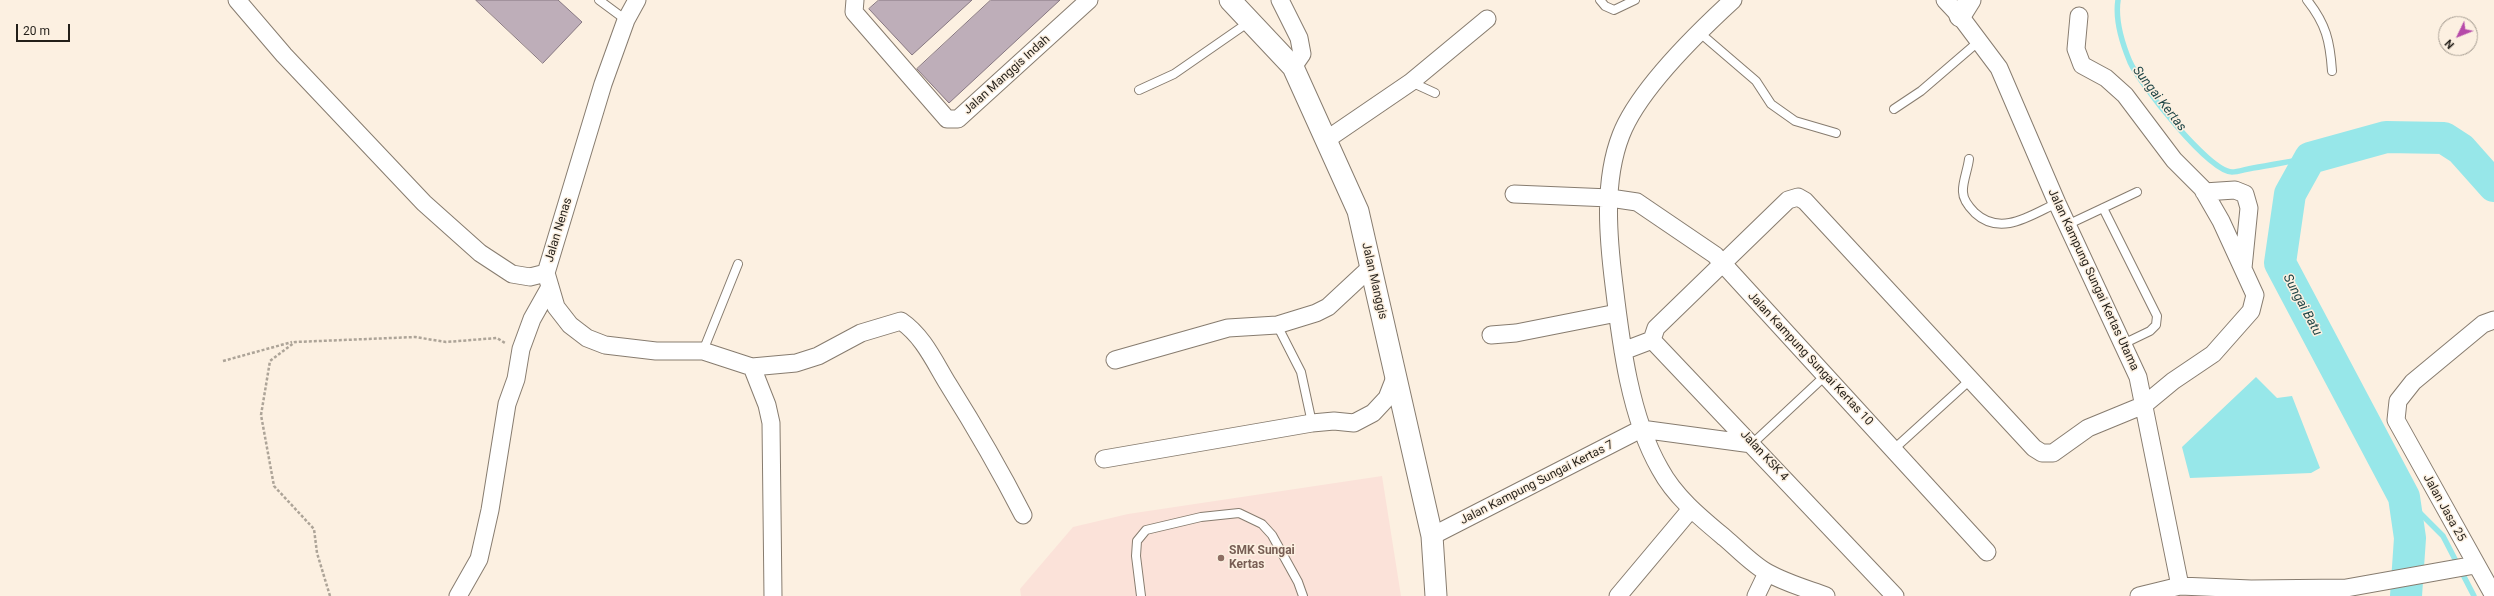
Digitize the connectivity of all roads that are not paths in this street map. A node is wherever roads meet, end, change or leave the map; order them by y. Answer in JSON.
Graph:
{"nodes":[{"id":1,"x":237,"y":0,"type":"edge"},
{"id":2,"x":599,"y":0,"type":"edge"},
{"id":3,"x":637,"y":0,"type":"edge"},
{"id":4,"x":855,"y":0,"type":"edge"},
{"id":5,"x":1089,"y":0,"type":"edge"},
{"id":6,"x":1230,"y":0,"type":"edge"},
{"id":7,"x":1280,"y":0,"type":"edge"},
{"id":8,"x":1600,"y":0,"type":"edge"},
{"id":9,"x":1635,"y":0,"type":"edge"},
{"id":10,"x":1733,"y":0,"type":"edge"},
{"id":11,"x":1945,"y":0,"type":"edge"},
{"id":12,"x":2307,"y":0,"type":"edge"},
{"id":13,"x":1965,"y":8,"type":"edge"},
{"id":14,"x":2079,"y":16,"type":"dead end"},
{"id":15,"x":1487,"y":19,"type":"dead end"},
{"id":16,"x":626,"y":20,"type":"junction"},
{"id":17,"x":1250,"y":21,"type":"junction"},
{"id":18,"x":1700,"y":33,"type":"junction"},
{"id":19,"x":1978,"y":42,"type":"junction"},
{"id":20,"x":1293,"y":67,"type":"junction"},
{"id":21,"x":2332,"y":71,"type":"dead end"},
{"id":22,"x":1411,"y":82,"type":"junction"},
{"id":23,"x":1139,"y":90,"type":"dead end"},
{"id":24,"x":1435,"y":93,"type":"dead end"},
{"id":25,"x":1894,"y":109,"type":"dead end"},
{"id":26,"x":1836,"y":133,"type":"dead end"},
{"id":27,"x":1326,"y":140,"type":"junction"},
{"id":28,"x":1969,"y":159,"type":"dead end"},
{"id":29,"x":2137,"y":192,"type":"dead end"},
{"id":30,"x":2204,"y":192,"type":"junction"},
{"id":31,"x":1514,"y":194,"type":"dead end"},
{"id":32,"x":1610,"y":198,"type":"junction"},
{"id":33,"x":2057,"y":203,"type":"junction"},
{"id":34,"x":2103,"y":208,"type":"junction"},
{"id":35,"x":2067,"y":225,"type":"junction"},
{"id":36,"x":738,"y":264,"type":"dead end"},
{"id":37,"x":1723,"y":264,"type":"junction"},
{"id":38,"x":1371,"y":267,"type":"junction"},
{"id":39,"x":2243,"y":269,"type":"junction"},
{"id":40,"x":548,"y":280,"type":"junction"},
{"id":41,"x":1617,"y":313,"type":"junction"},
{"id":42,"x":2494,"y":320,"type":"edge"},
{"id":43,"x":1277,"y":325,"type":"junction"},
{"id":44,"x":1491,"y":335,"type":"dead end"},
{"id":45,"x":1652,"y":340,"type":"junction"},
{"id":46,"x":2123,"y":344,"type":"junction"},
{"id":47,"x":703,"y":351,"type":"junction"},
{"id":48,"x":1623,"y":351,"type":"junction"},
{"id":49,"x":1115,"y":360,"type":"dead end"},
{"id":50,"x":752,"y":367,"type":"junction"},
{"id":51,"x":1396,"y":375,"type":"junction"},
{"id":52,"x":1826,"y":375,"type":"junction"},
{"id":53,"x":1970,"y":380,"type":"junction"},
{"id":54,"x":2144,"y":405,"type":"junction"},
{"id":55,"x":1312,"y":423,"type":"junction"},
{"id":56,"x":1641,"y":429,"type":"junction"},
{"id":57,"x":1752,"y":444,"type":"junction"},
{"id":58,"x":1894,"y":450,"type":"junction"},
{"id":59,"x":1104,"y":459,"type":"dead end"},
{"id":60,"x":1690,"y":509,"type":"junction"},
{"id":61,"x":1023,"y":515,"type":"dead end"},
{"id":62,"x":1432,"y":536,"type":"junction"},
{"id":63,"x":1988,"y":552,"type":"dead end"},
{"id":64,"x":2470,"y":566,"type":"junction"},
{"id":65,"x":1767,"y":573,"type":"junction"},
{"id":66,"x":2180,"y":586,"type":"junction"},
{"id":67,"x":2350,"y":589,"type":"edge"},
{"id":68,"x":458,"y":596,"type":"edge"},
{"id":69,"x":773,"y":596,"type":"edge"},
{"id":70,"x":1141,"y":596,"type":"edge"},
{"id":71,"x":1302,"y":596,"type":"edge"},
{"id":72,"x":1436,"y":596,"type":"edge"},
{"id":73,"x":1618,"y":596,"type":"edge"},
{"id":74,"x":1756,"y":596,"type":"edge"},
{"id":75,"x":1826,"y":596,"type":"edge"},
{"id":76,"x":1895,"y":596,"type":"edge"},
{"id":77,"x":2139,"y":596,"type":"edge"},
{"id":78,"x":2494,"y":596,"type":"edge"}],
"edges":[{"from":1,"to":40,"type":"street"},
{"from":2,"to":16,"type":"lane"},
{"from":3,"to":16,"type":"street","name":"Jalan Nenas"},
{"from":4,"to":5,"type":"street","name":"Jalan Manggis Indah"},
{"from":6,"to":17,"type":"street","name":"Jalan Manggis"},
{"from":7,"to":20,"type":"street"},
{"from":8,"to":9,"type":"lane"},
{"from":10,"to":18,"type":"street"},
{"from":11,"to":13,"type":"street","name":"Jalan Kampung Sungai Kertas Utama"},
{"from":12,"to":21,"type":"lane"},
{"from":13,"to":19,"type":"street","name":"Jalan Kampung Sungai Kertas Utama"},
{"from":14,"to":30,"type":"street"},
{"from":15,"to":22,"type":"street"},
{"from":16,"to":40,"type":"street","name":"Jalan Nenas"},
{"from":17,"to":20,"type":"street","name":"Jalan Manggis"},
{"from":17,"to":23,"type":"lane"},
{"from":18,"to":26,"type":"lane"},
{"from":18,"to":32,"type":"street"},
{"from":19,"to":25,"type":"lane"},
{"from":19,"to":33,"type":"street","name":"Jalan Kampung Sungai Kertas Utama"},
{"from":20,"to":27,"type":"street","name":"Jalan Manggis"},
{"from":22,"to":24,"type":"lane"},
{"from":22,"to":27,"type":"street"},
{"from":27,"to":38,"type":"street","name":"Jalan Manggis"},
{"from":28,"to":33,"type":"lane"},
{"from":29,"to":34,"type":"lane"},
{"from":30,"to":39,"type":"street"},
{"from":30,"to":39,"type":"street"},
{"from":31,"to":32,"type":"street","name":"Jalan Kampung Sungai Kertas 10"},
{"from":32,"to":37,"type":"street","name":"Jalan Kampung Sungai Kertas 10"},
{"from":32,"to":41,"type":"street"},
{"from":33,"to":35,"type":"street","name":"Jalan Kampung Sungai Kertas Utama"},
{"from":34,"to":35,"type":"lane"},
{"from":34,"to":46,"type":"lane"},
{"from":35,"to":46,"type":"street","name":"Jalan Kampung Sungai Kertas Utama"},
{"from":36,"to":47,"type":"lane"},
{"from":37,"to":45,"type":"street"},
{"from":37,"to":52,"type":"street","name":"Jalan Kampung Sungai Kertas 10"},
{"from":37,"to":53,"type":"street"},
{"from":38,"to":43,"type":"street"},
{"from":38,"to":51,"type":"street","name":"Jalan Manggis"},
{"from":39,"to":54,"type":"street"},
{"from":40,"to":47,"type":"street"},
{"from":40,"to":68,"type":"street","name":"Jalan Nenas"},
{"from":41,"to":44,"type":"street"},
{"from":41,"to":48,"type":"street"},
{"from":42,"to":64,"type":"street","name":"Jalan Jasa 25"},
{"from":43,"to":49,"type":"street"},
{"from":43,"to":55,"type":"lane"},
{"from":45,"to":48,"type":"street"},
{"from":45,"to":57,"type":"street","name":"Jalan KSK 4"},
{"from":46,"to":54,"type":"street","name":"Jalan Kampung Sungai Kertas Utama"},
{"from":47,"to":50,"type":"street"},
{"from":48,"to":56,"type":"street"},
{"from":50,"to":61,"type":"street"},
{"from":50,"to":69,"type":"street"},
{"from":51,"to":55,"type":"street"},
{"from":51,"to":62,"type":"street","name":"Jalan Manggis"},
{"from":52,"to":57,"type":"lane"},
{"from":52,"to":58,"type":"street","name":"Jalan Kampung Sungai Kertas 10"},
{"from":53,"to":54,"type":"street"},
{"from":53,"to":58,"type":"lane"},
{"from":54,"to":66,"type":"street","name":"Jalan Kampung Sungai Kertas Utama"},
{"from":55,"to":59,"type":"street"},
{"from":56,"to":57,"type":"street"},
{"from":56,"to":60,"type":"street"},
{"from":56,"to":62,"type":"street","name":"Jalan Kampung Sungai Kertas 7"},
{"from":57,"to":76,"type":"street","name":"Jalan KSK 4"},
{"from":58,"to":63,"type":"street","name":"Jalan Kampung Sungai Kertas 10"},
{"from":60,"to":65,"type":"street"},
{"from":60,"to":73,"type":"street"},
{"from":62,"to":72,"type":"street","name":"Jalan Manggis"},
{"from":64,"to":67,"type":"street"},
{"from":64,"to":78,"type":"street","name":"Jalan Jasa 25"},
{"from":65,"to":74,"type":"street"},
{"from":65,"to":75,"type":"street"},
{"from":66,"to":67,"type":"street"},
{"from":66,"to":77,"type":"street"},
{"from":70,"to":71,"type":"lane"}]}
